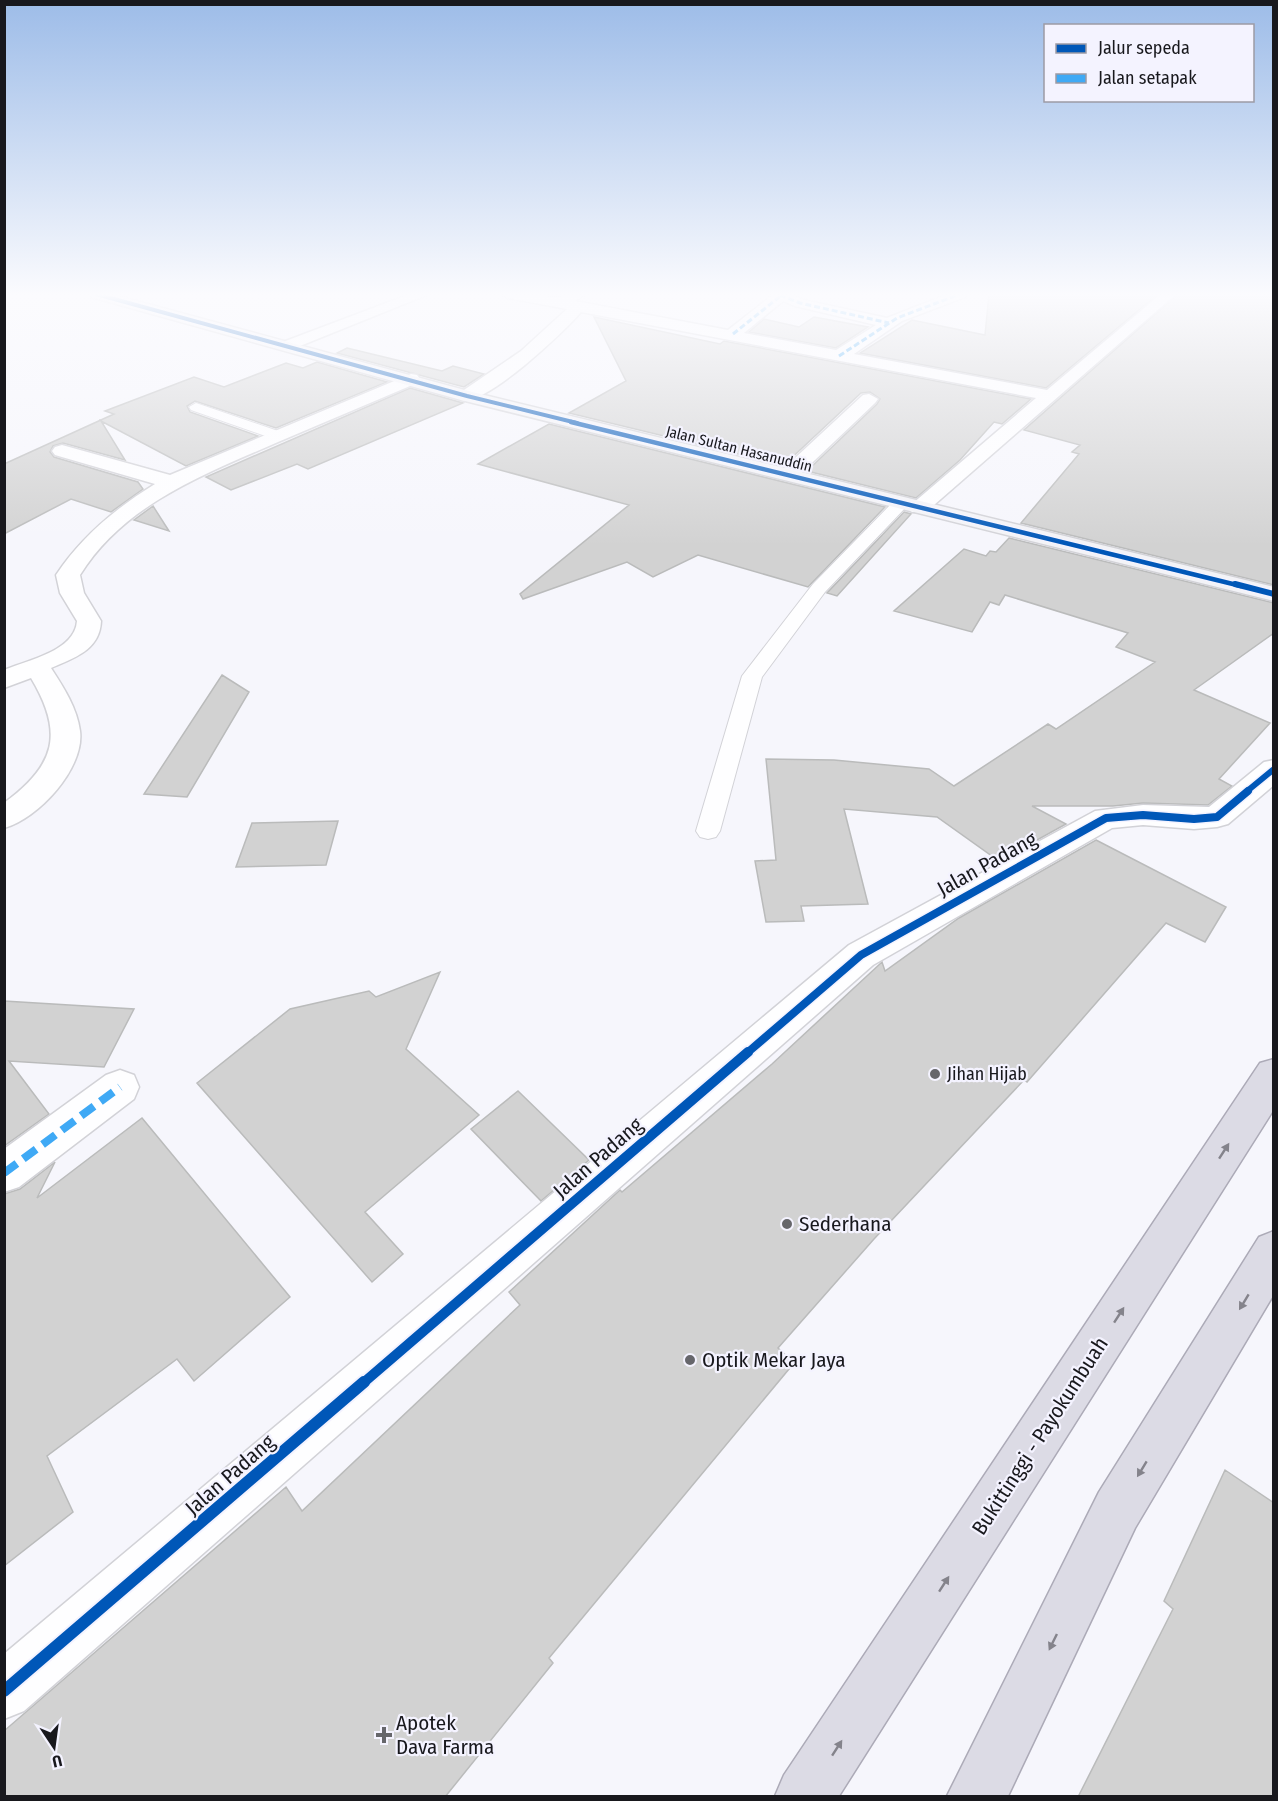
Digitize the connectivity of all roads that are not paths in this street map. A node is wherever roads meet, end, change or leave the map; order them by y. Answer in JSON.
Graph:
{"nodes":[{"id":1,"x":408,"y":378,"type":"edge"},
{"id":2,"x":495,"y":378,"type":"edge"},
{"id":3,"x":956,"y":378,"type":"edge"},
{"id":4,"x":1073,"y":378,"type":"edge"},
{"id":5,"x":411,"y":379,"type":"junction"},
{"id":6,"x":467,"y":396,"type":"junction"},
{"id":7,"x":1052,"y":396,"type":"junction"},
{"id":8,"x":869,"y":399,"type":"dead end"},
{"id":9,"x":196,"y":407,"type":"dead end"},
{"id":10,"x":276,"y":435,"type":"junction"},
{"id":11,"x":62,"y":451,"type":"dead end"},
{"id":12,"x":788,"y":475,"type":"junction"},
{"id":13,"x":171,"y":482,"type":"junction"},
{"id":14,"x":910,"y":505,"type":"junction"},
{"id":15,"x":1274,"y":594,"type":"edge"},
{"id":16,"x":37,"y":666,"type":"junction"},
{"id":17,"x":4,"y":680,"type":"edge"},
{"id":18,"x":1274,"y":770,"type":"edge"},
{"id":19,"x":4,"y":819,"type":"edge"},
{"id":20,"x":708,"y":831,"type":"dead end"},
{"id":21,"x":1274,"y":1075,"type":"edge"},
{"id":22,"x":120,"y":1087,"type":"dead end"},
{"id":23,"x":4,"y":1173,"type":"edge"},
{"id":24,"x":1274,"y":1252,"type":"edge"},
{"id":25,"x":4,"y":1691,"type":"edge"},
{"id":26,"x":805,"y":1797,"type":"edge"},
{"id":27,"x":977,"y":1797,"type":"edge"}],
"edges":[{"from":1,"to":5,"type":"street","name":"Jalan Sultan Hasanuddin"},
{"from":2,"to":6,"type":"street"},
{"from":3,"to":7,"type":"street"},
{"from":4,"to":7,"type":"street"},
{"from":5,"to":6,"type":"street","name":"Jalan Sultan Hasanuddin"},
{"from":5,"to":10,"type":"street"},
{"from":6,"to":12,"type":"street","name":"Jalan Sultan Hasanuddin"},
{"from":7,"to":14,"type":"street"},
{"from":8,"to":12,"type":"street"},
{"from":9,"to":10,"type":"lane"},
{"from":10,"to":13,"type":"street"},
{"from":11,"to":13,"type":"street"},
{"from":12,"to":14,"type":"street","name":"Jalan Sultan Hasanuddin"},
{"from":13,"to":16,"type":"street"},
{"from":14,"to":15,"type":"street","name":"Jalan Sultan Hasanuddin"},
{"from":14,"to":20,"type":"lane"},
{"from":16,"to":17,"type":"street"},
{"from":16,"to":19,"type":"street"},
{"from":18,"to":25,"type":"street","name":"Jalan Padang"},
{"from":26,"to":21,"type":"highway","name":"Bukittinggi - Payokumbuah","one_way":true},
{"from":22,"to":23,"type":"street"},
{"from":24,"to":27,"type":"highway","one_way":true}]}
